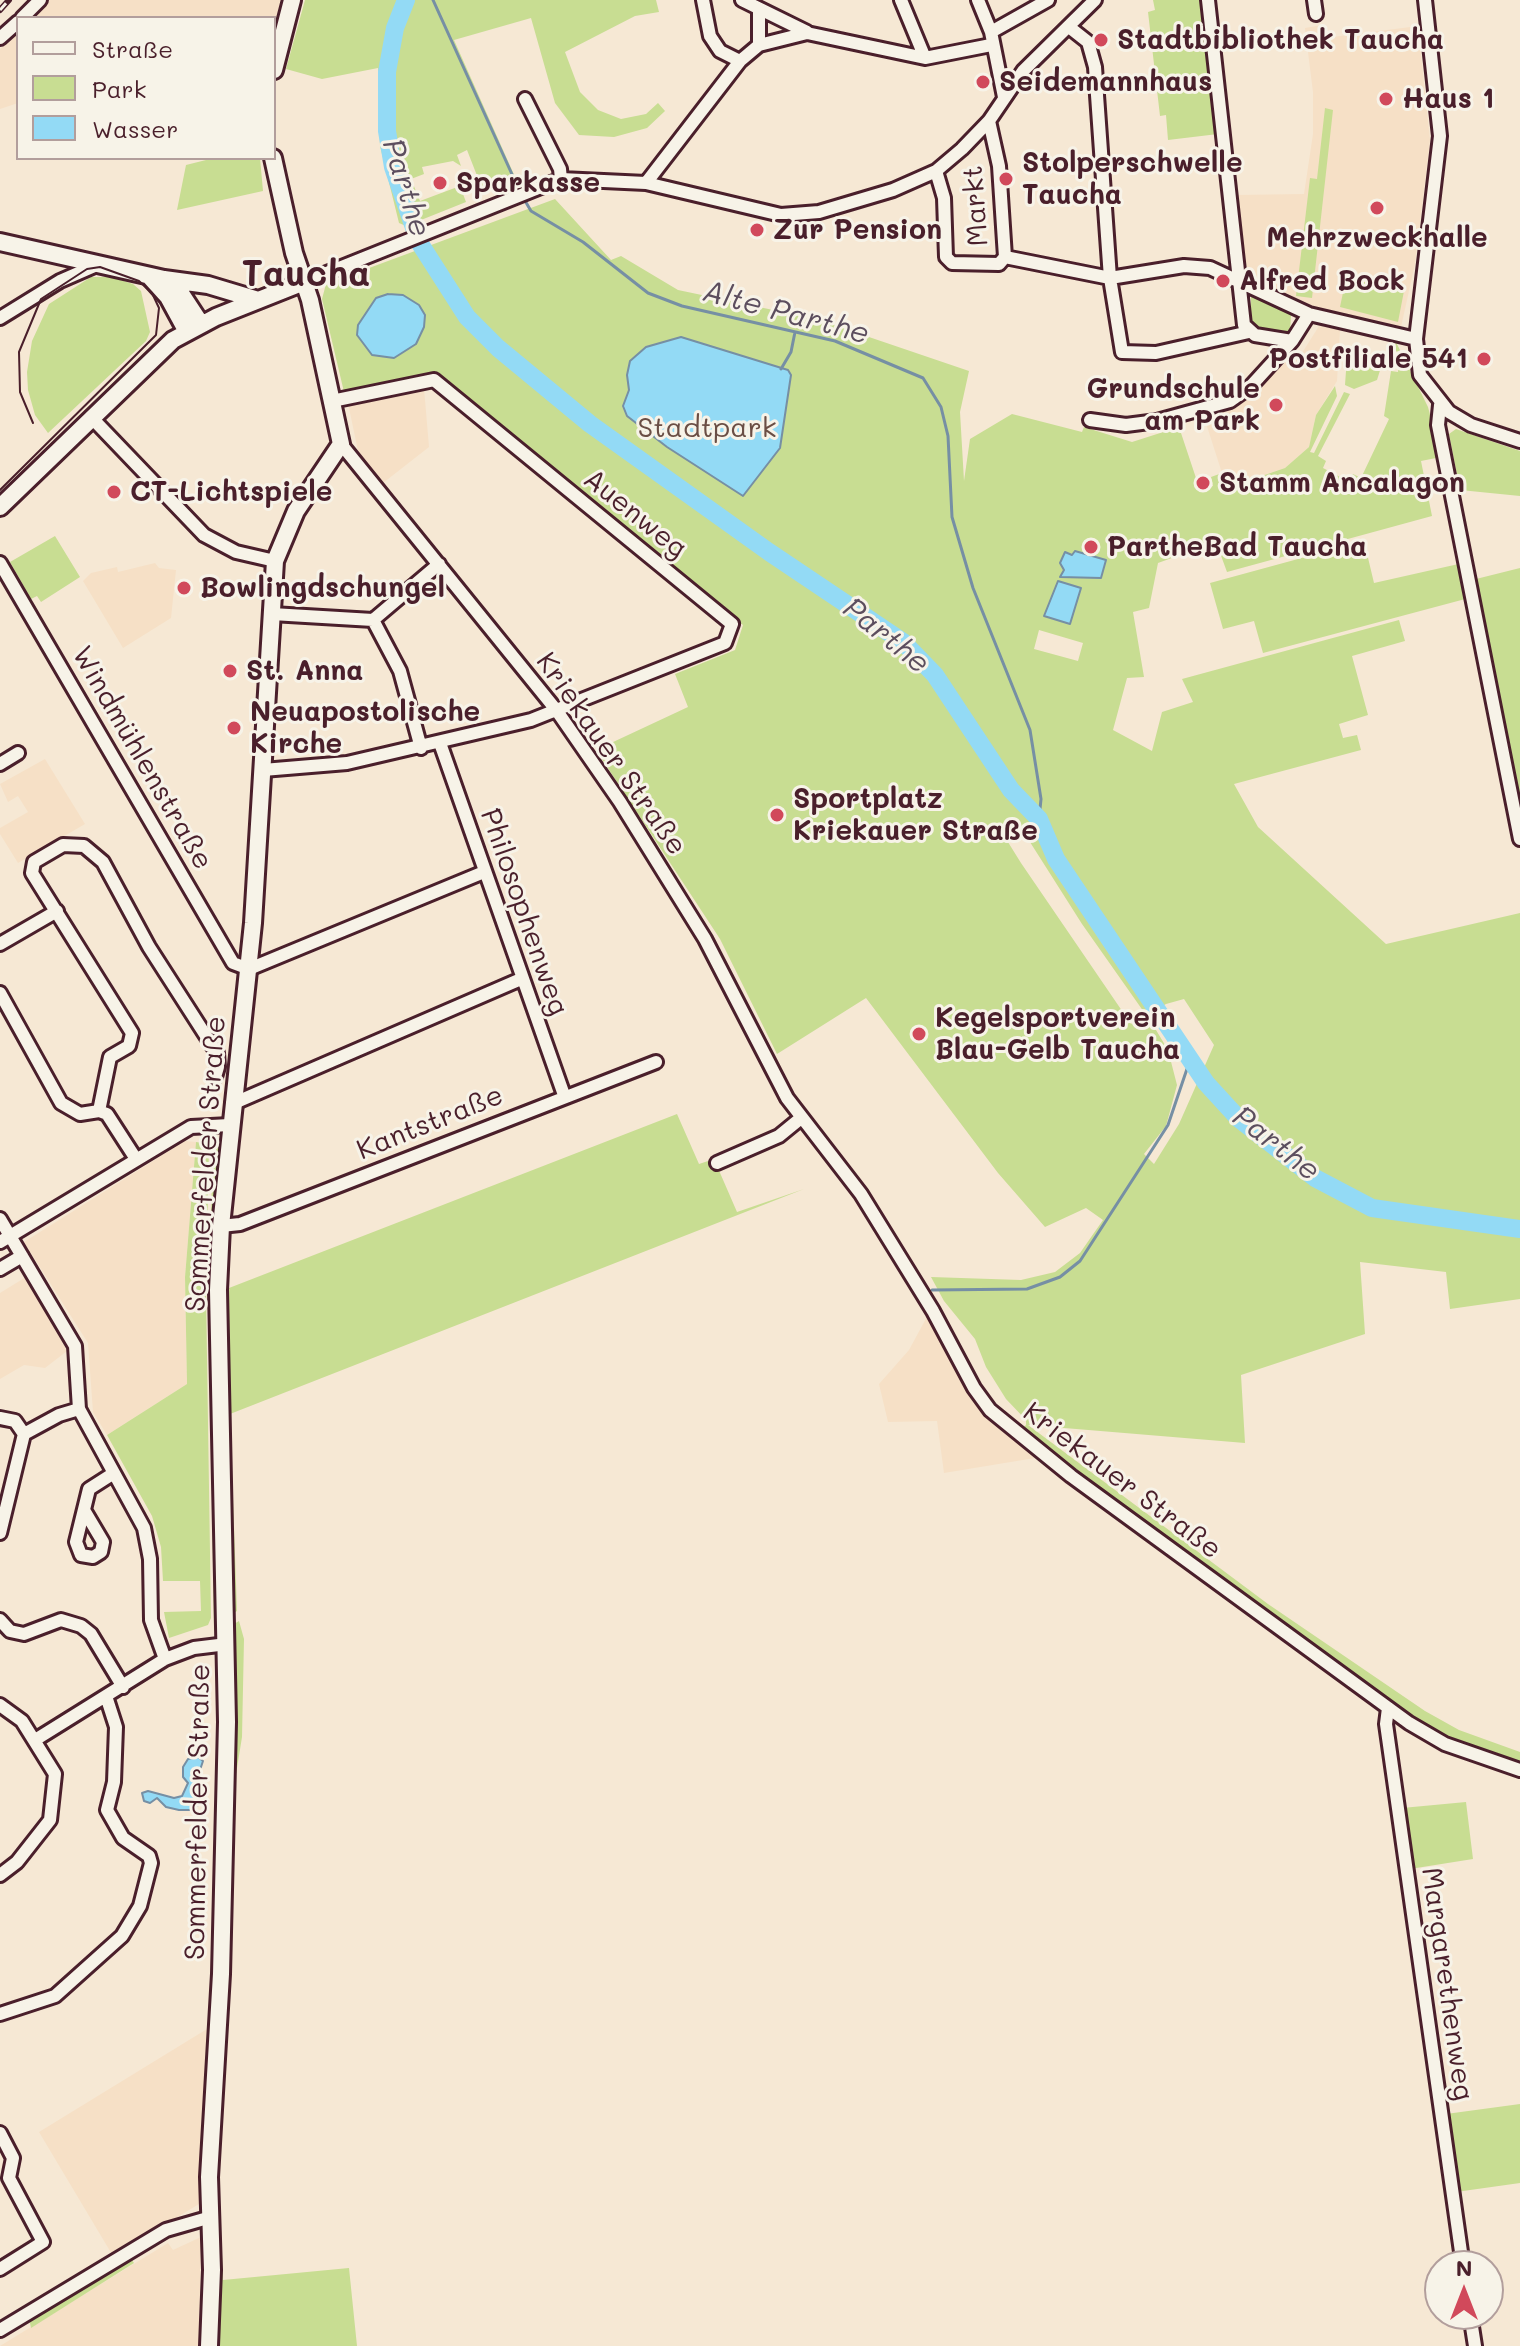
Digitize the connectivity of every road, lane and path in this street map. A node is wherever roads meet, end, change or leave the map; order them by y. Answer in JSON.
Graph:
{"nodes":[{"id":1,"x":40,"y":0,"type":"edge"},
{"id":2,"x":292,"y":0,"type":"edge"},
{"id":3,"x":703,"y":0,"type":"edge"},
{"id":4,"x":742,"y":0,"type":"edge"},
{"id":5,"x":901,"y":0,"type":"edge"},
{"id":6,"x":978,"y":0,"type":"edge"},
{"id":7,"x":1048,"y":0,"type":"edge"},
{"id":8,"x":1095,"y":0,"type":"edge"},
{"id":9,"x":1208,"y":0,"type":"edge"},
{"id":10,"x":1314,"y":0,"type":"edge"},
{"id":11,"x":1425,"y":0,"type":"edge"},
{"id":12,"x":759,"y":9,"type":"junction"},
{"id":13,"x":1316,"y":14,"type":"dead end"},
{"id":14,"x":24,"y":16,"type":"edge"},
{"id":15,"x":16,"y":24,"type":"edge"},
{"id":16,"x":1069,"y":27,"type":"junction"},
{"id":17,"x":807,"y":33,"type":"junction"},
{"id":18,"x":0,"y":38,"type":"edge"},
{"id":19,"x":991,"y":39,"type":"junction"},
{"id":20,"x":759,"y":45,"type":"junction"},
{"id":21,"x":925,"y":58,"type":"junction"},
{"id":22,"x":740,"y":61,"type":"junction"},
{"id":23,"x":276,"y":62,"type":"edge"},
{"id":24,"x":998,"y":64,"type":"junction"},
{"id":25,"x":1023,"y":71,"type":"junction"},
{"id":26,"x":1004,"y":97,"type":"junction"},
{"id":27,"x":525,"y":99,"type":"dead end"},
{"id":28,"x":989,"y":121,"type":"junction"},
{"id":29,"x":274,"y":160,"type":"edge"},
{"id":30,"x":936,"y":171,"type":"junction"},
{"id":31,"x":561,"y":179,"type":"junction"},
{"id":32,"x":646,"y":183,"type":"junction"},
{"id":33,"x":0,"y":242,"type":"edge"},
{"id":34,"x":1005,"y":257,"type":"junction"},
{"id":35,"x":99,"y":264,"type":"junction"},
{"id":36,"x":157,"y":277,"type":"junction"},
{"id":37,"x":1110,"y":278,"type":"junction"},
{"id":38,"x":1241,"y":281,"type":"junction"},
{"id":39,"x":304,"y":282,"type":"junction"},
{"id":40,"x":258,"y":300,"type":"junction"},
{"id":41,"x":1309,"y":314,"type":"junction"},
{"id":42,"x":0,"y":318,"type":"edge"},
{"id":43,"x":194,"y":328,"type":"junction"},
{"id":44,"x":1249,"y":332,"type":"junction"},
{"id":45,"x":1416,"y":339,"type":"junction"},
{"id":46,"x":1292,"y":341,"type":"junction"},
{"id":47,"x":332,"y":401,"type":"junction"},
{"id":48,"x":1440,"y":405,"type":"junction"},
{"id":49,"x":91,"y":417,"type":"junction"},
{"id":50,"x":1090,"y":420,"type":"dead end"},
{"id":51,"x":1520,"y":441,"type":"edge"},
{"id":52,"x":341,"y":444,"type":"junction"},
{"id":53,"x":0,"y":507,"type":"edge"},
{"id":54,"x":275,"y":561,"type":"junction"},
{"id":55,"x":0,"y":563,"type":"edge"},
{"id":56,"x":439,"y":564,"type":"junction"},
{"id":57,"x":272,"y":614,"type":"junction"},
{"id":58,"x":373,"y":620,"type":"junction"},
{"id":59,"x":557,"y":711,"type":"junction"},
{"id":60,"x":440,"y":743,"type":"junction"},
{"id":61,"x":421,"y":748,"type":"junction"},
{"id":62,"x":18,"y":753,"type":"dead end"},
{"id":63,"x":0,"y":764,"type":"edge"},
{"id":64,"x":263,"y":770,"type":"junction"},
{"id":65,"x":1520,"y":839,"type":"edge"},
{"id":66,"x":484,"y":872,"type":"junction"},
{"id":67,"x":57,"y":911,"type":"junction"},
{"id":68,"x":0,"y":944,"type":"edge"},
{"id":69,"x":249,"y":969,"type":"junction"},
{"id":70,"x":521,"y":979,"type":"junction"},
{"id":71,"x":0,"y":993,"type":"edge"},
{"id":72,"x":656,"y":1062,"type":"dead end"},
{"id":73,"x":215,"y":1077,"type":"dead end"},
{"id":74,"x":564,"y":1095,"type":"junction"},
{"id":75,"x":232,"y":1104,"type":"junction"},
{"id":76,"x":99,"y":1111,"type":"junction"},
{"id":77,"x":801,"y":1118,"type":"junction"},
{"id":78,"x":230,"y":1125,"type":"junction"},
{"id":79,"x":136,"y":1159,"type":"junction"},
{"id":80,"x":717,"y":1163,"type":"dead end"},
{"id":81,"x":0,"y":1219,"type":"edge"},
{"id":82,"x":221,"y":1226,"type":"junction"},
{"id":83,"x":5,"y":1239,"type":"edge"},
{"id":84,"x":22,"y":1256,"type":"junction"},
{"id":85,"x":0,"y":1269,"type":"edge"},
{"id":86,"x":79,"y":1409,"type":"junction"},
{"id":87,"x":0,"y":1418,"type":"edge"},
{"id":88,"x":24,"y":1434,"type":"junction"},
{"id":89,"x":114,"y":1473,"type":"junction"},
{"id":90,"x":84,"y":1510,"type":"dead end"},
{"id":91,"x":0,"y":1533,"type":"edge"},
{"id":92,"x":0,"y":1620,"type":"edge"},
{"id":93,"x":227,"y":1644,"type":"junction"},
{"id":94,"x":165,"y":1659,"type":"junction"},
{"id":95,"x":123,"y":1687,"type":"junction"},
{"id":96,"x":106,"y":1696,"type":"junction"},
{"id":97,"x":0,"y":1705,"type":"edge"},
{"id":98,"x":1388,"y":1708,"type":"junction"},
{"id":99,"x":35,"y":1740,"type":"junction"},
{"id":100,"x":1520,"y":1770,"type":"edge"},
{"id":101,"x":0,"y":1875,"type":"edge"},
{"id":102,"x":0,"y":2014,"type":"edge"},
{"id":103,"x":0,"y":2133,"type":"edge"},
{"id":104,"x":5,"y":2168,"type":"edge"},
{"id":105,"x":211,"y":2217,"type":"junction"},
{"id":106,"x":1461,"y":2250,"type":"edge"},
{"id":107,"x":0,"y":2269,"type":"edge"},
{"id":108,"x":0,"y":2330,"type":"edge"},
{"id":109,"x":209,"y":2346,"type":"edge"}],
"edges":[{"from":1,"to":14,"type":"street"},
{"from":2,"to":23,"type":"main road"},
{"from":3,"to":22,"type":"street"},
{"from":4,"to":12,"type":"street"},
{"from":5,"to":21,"type":"street"},
{"from":6,"to":19,"type":"street"},
{"from":7,"to":19,"type":"street"},
{"from":8,"to":16,"type":"street","name":"Markt"},
{"from":9,"to":38,"type":"street"},
{"from":10,"to":13,"type":"street"},
{"from":11,"to":45,"type":"street"},
{"from":12,"to":17,"type":"street"},
{"from":12,"to":20,"type":"street"},
{"from":15,"to":18,"type":"street"},
{"from":16,"to":25,"type":"street","name":"Markt"},
{"from":16,"to":37,"type":"street"},
{"from":17,"to":20,"type":"street"},
{"from":17,"to":21,"type":"street"},
{"from":19,"to":21,"type":"street"},
{"from":19,"to":24,"type":"street"},
{"from":20,"to":22,"type":"street"},
{"from":22,"to":32,"type":"street"},
{"from":24,"to":25,"type":"street"},
{"from":24,"to":26,"type":"street"},
{"from":25,"to":26,"type":"street","name":"Markt"},
{"from":26,"to":28,"type":"street","name":"Markt"},
{"from":27,"to":31,"type":"street"},
{"from":28,"to":30,"type":"street","name":"Markt"},
{"from":28,"to":34,"type":"street","name":"Markt"},
{"from":29,"to":39,"type":"main road"},
{"from":30,"to":32,"type":"street"},
{"from":30,"to":34,"type":"street","name":"Markt"},
{"from":31,"to":32,"type":"street"},
{"from":31,"to":39,"type":"street"},
{"from":33,"to":35,"type":"main road"},
{"from":34,"to":37,"type":"street"},
{"from":35,"to":36,"type":"main road"},
{"from":35,"to":42,"type":"street"},
{"from":36,"to":40,"type":"main road"},
{"from":36,"to":43,"type":"main road"},
{"from":37,"to":38,"type":"street"},
{"from":37,"to":44,"type":"street"},
{"from":38,"to":41,"type":"street"},
{"from":38,"to":44,"type":"street"},
{"from":39,"to":40,"type":"main road"},
{"from":39,"to":47,"type":"main road"},
{"from":40,"to":43,"type":"main road"},
{"from":41,"to":45,"type":"street"},
{"from":41,"to":46,"type":"street"},
{"from":43,"to":49,"type":"main road"},
{"from":44,"to":46,"type":"street"},
{"from":45,"to":48,"type":"street"},
{"from":46,"to":50,"type":"street"},
{"from":47,"to":52,"type":"main road"},
{"from":47,"to":59,"type":"street","name":"Auenweg"},
{"from":48,"to":51,"type":"street"},
{"from":48,"to":65,"type":"street"},
{"from":49,"to":53,"type":"main road"},
{"from":49,"to":54,"type":"street"},
{"from":52,"to":54,"type":"main road","name":"Sommerfelder Straße"},
{"from":52,"to":56,"type":"street","name":"Kriekauer Straße"},
{"from":54,"to":57,"type":"main road","name":"Sommerfelder Straße"},
{"from":55,"to":69,"type":"street","name":"Windmühlenstraße"},
{"from":56,"to":58,"type":"street"},
{"from":56,"to":59,"type":"street","name":"Kriekauer Straße"},
{"from":57,"to":58,"type":"street"},
{"from":57,"to":64,"type":"main road","name":"Sommerfelder Straße"},
{"from":58,"to":61,"type":"street"},
{"from":59,"to":60,"type":"street"},
{"from":59,"to":77,"type":"street","name":"Kriekauer Straße"},
{"from":60,"to":61,"type":"street"},
{"from":60,"to":66,"type":"street","name":"Philosophenweg"},
{"from":61,"to":64,"type":"street"},
{"from":62,"to":63,"type":"street"},
{"from":64,"to":69,"type":"main road","name":"Sommerfelder Straße"},
{"from":66,"to":69,"type":"street"},
{"from":66,"to":70,"type":"street","name":"Philosophenweg"},
{"from":67,"to":68,"type":"street"},
{"from":67,"to":73,"type":"street"},
{"from":67,"to":76,"type":"street"},
{"from":69,"to":75,"type":"main road","name":"Sommerfelder Straße"},
{"from":70,"to":74,"type":"street","name":"Philosophenweg"},
{"from":70,"to":75,"type":"street"},
{"from":71,"to":76,"type":"street"},
{"from":72,"to":74,"type":"street","name":"Kantstraße"},
{"from":74,"to":82,"type":"street","name":"Kantstraße"},
{"from":75,"to":78,"type":"main road","name":"Sommerfelder Straße"},
{"from":76,"to":79,"type":"street"},
{"from":77,"to":80,"type":"street"},
{"from":77,"to":98,"type":"street","name":"Kriekauer Straße"},
{"from":78,"to":79,"type":"street"},
{"from":78,"to":82,"type":"main road","name":"Sommerfelder Straße"},
{"from":79,"to":83,"type":"street"},
{"from":81,"to":83,"type":"street"},
{"from":82,"to":93,"type":"main road","name":"Sommerfelder Straße"},
{"from":83,"to":84,"type":"street"},
{"from":84,"to":85,"type":"street"},
{"from":84,"to":86,"type":"street"},
{"from":86,"to":88,"type":"street"},
{"from":86,"to":89,"type":"street"},
{"from":87,"to":88,"type":"street"},
{"from":88,"to":91,"type":"street"},
{"from":89,"to":90,"type":"street"},
{"from":89,"to":94,"type":"street"},
{"from":92,"to":95,"type":"street"},
{"from":93,"to":94,"type":"street"},
{"from":93,"to":105,"type":"main road","name":"Sommerfelder Straße"},
{"from":94,"to":95,"type":"street"},
{"from":95,"to":96,"type":"street"},
{"from":96,"to":99,"type":"street"},
{"from":96,"to":102,"type":"street"},
{"from":97,"to":99,"type":"street"},
{"from":98,"to":100,"type":"street","name":"Kriekauer Straße"},
{"from":98,"to":106,"type":"street","name":"Margarethenweg"},
{"from":99,"to":101,"type":"street"},
{"from":103,"to":104,"type":"street"},
{"from":104,"to":107,"type":"street"},
{"from":105,"to":108,"type":"street"},
{"from":105,"to":109,"type":"main road","name":"Sommerfelder Straße"}]}
